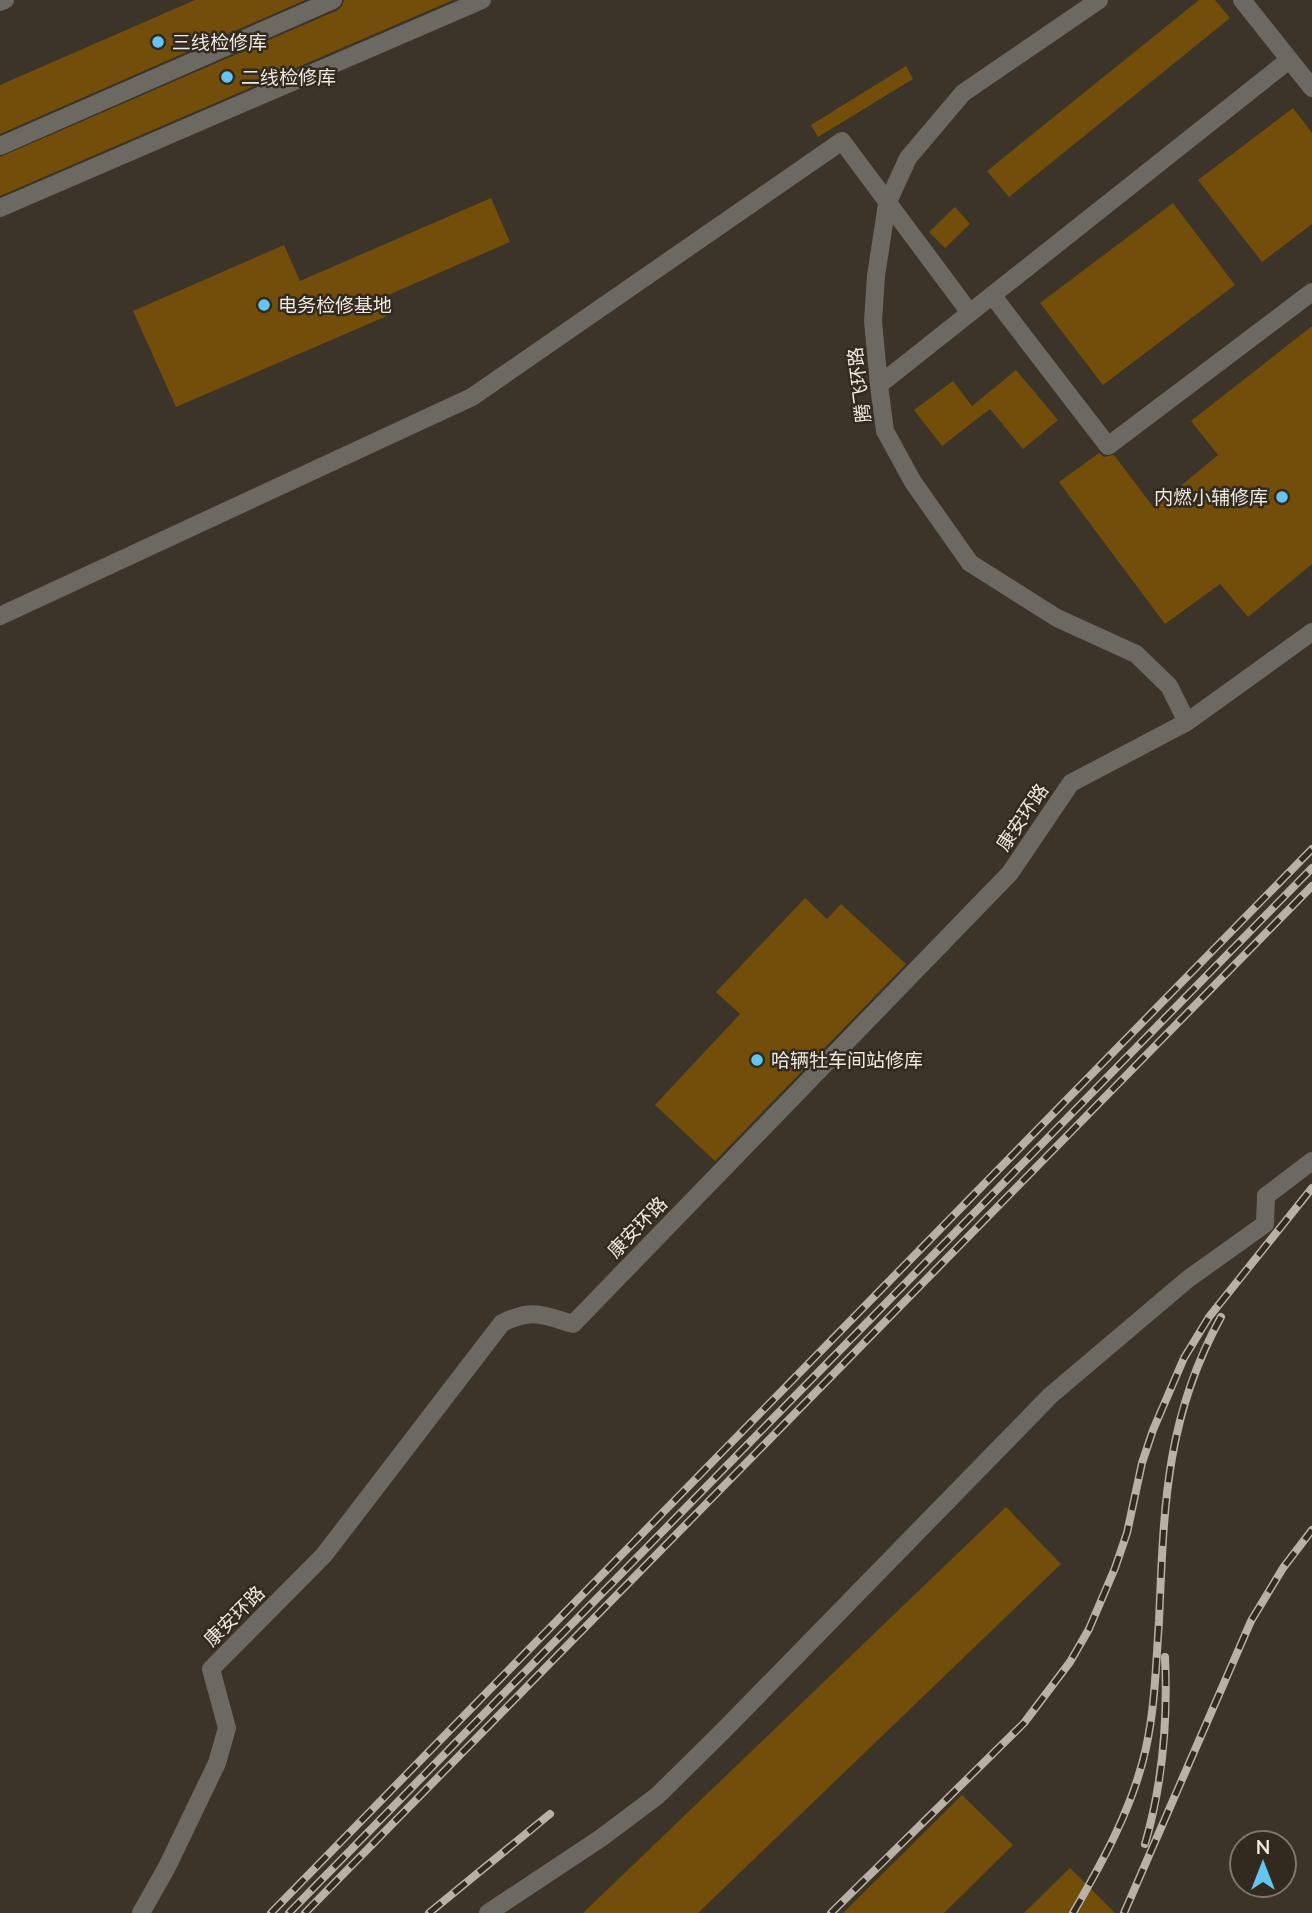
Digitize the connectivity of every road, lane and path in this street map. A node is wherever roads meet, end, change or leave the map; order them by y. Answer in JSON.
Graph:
{"nodes":[{"id":1,"x":333,"y":0,"type":"edge"},
{"id":2,"x":482,"y":0,"type":"edge"},
{"id":3,"x":1099,"y":0,"type":"edge"},
{"id":4,"x":1242,"y":0,"type":"edge"},
{"id":5,"x":1289,"y":60,"type":"junction"},
{"id":6,"x":1312,"y":88,"type":"edge"},
{"id":7,"x":0,"y":146,"type":"edge"},
{"id":8,"x":887,"y":204,"type":"junction"},
{"id":9,"x":0,"y":208,"type":"edge"},
{"id":10,"x":1312,"y":292,"type":"edge"},
{"id":11,"x":992,"y":295,"type":"junction"},
{"id":12,"x":970,"y":313,"type":"junction"},
{"id":13,"x":879,"y":385,"type":"junction"},
{"id":14,"x":0,"y":615,"type":"edge"},
{"id":15,"x":1312,"y":632,"type":"edge"},
{"id":16,"x":1187,"y":722,"type":"junction"},
{"id":17,"x":1312,"y":1161,"type":"edge"},
{"id":18,"x":142,"y":1913,"type":"edge"},
{"id":19,"x":488,"y":1913,"type":"edge"}],
"edges":[{"from":1,"to":7,"type":"lane"},
{"from":2,"to":9,"type":"lane"},
{"from":3,"to":8,"type":"lane","name":"腾飞环路"},
{"from":4,"to":5,"type":"lane"},
{"from":5,"to":6,"type":"lane"},
{"from":5,"to":11,"type":"lane"},
{"from":8,"to":12,"type":"lane"},
{"from":8,"to":13,"type":"lane","name":"腾飞环路"},
{"from":8,"to":14,"type":"lane"},
{"from":10,"to":11,"type":"lane"},
{"from":11,"to":12,"type":"lane"},
{"from":12,"to":13,"type":"lane"},
{"from":13,"to":16,"type":"lane","name":"腾飞环路"},
{"from":15,"to":16,"type":"lane","name":"康安环路"},
{"from":16,"to":18,"type":"lane","name":"康安环路"},
{"from":17,"to":19,"type":"lane"}]}
